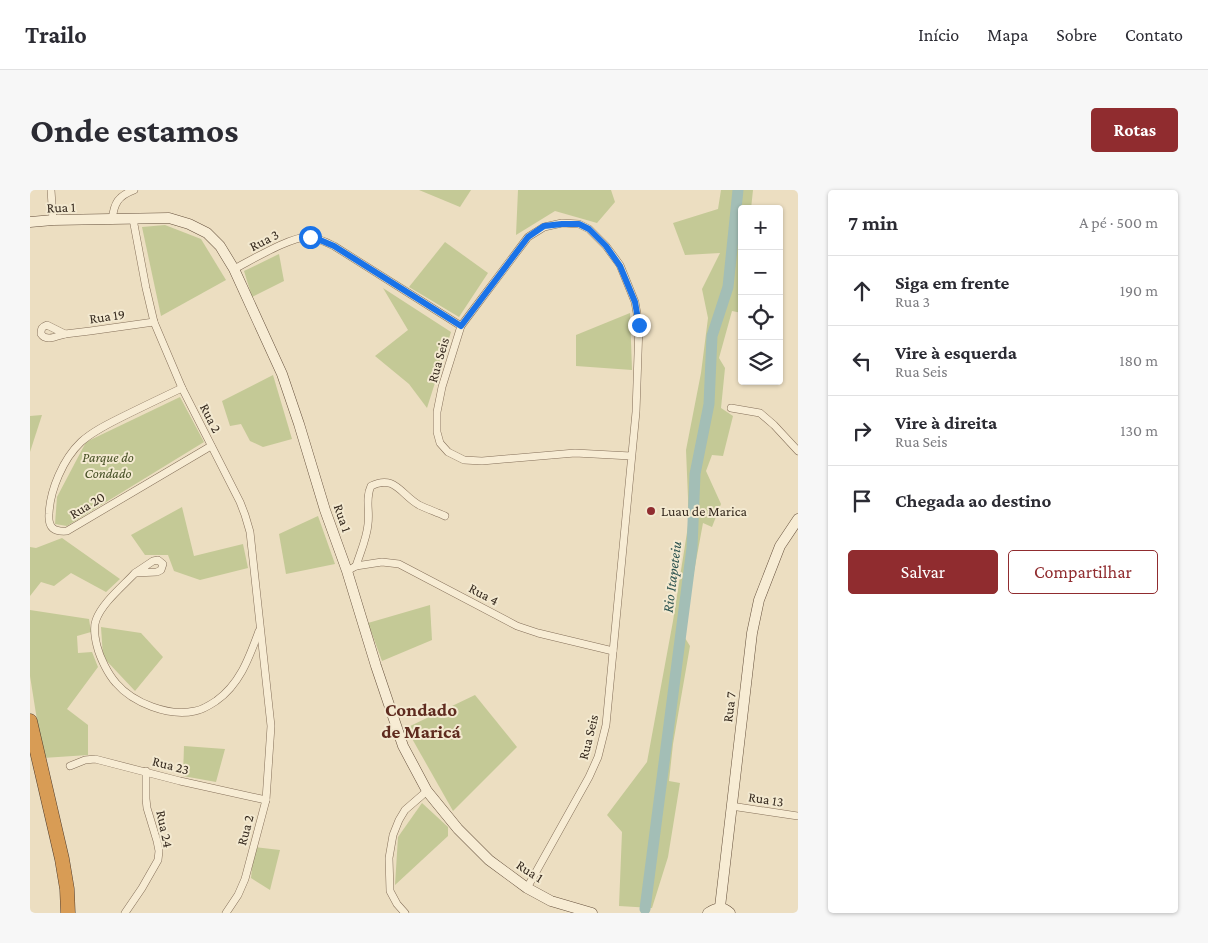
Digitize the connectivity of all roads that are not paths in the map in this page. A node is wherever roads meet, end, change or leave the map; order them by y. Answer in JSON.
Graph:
{"nodes":[{"id":1,"x":51,"y":190,"type":"edge"},
{"id":2,"x":134,"y":190,"type":"edge"},
{"id":3,"x":133,"y":218,"type":"junction"},
{"id":4,"x":53,"y":220,"type":"junction"},
{"id":5,"x":112,"y":220,"type":"junction"},
{"id":6,"x":30,"y":222,"type":"edge"},
{"id":7,"x":234,"y":269,"type":"junction"},
{"id":8,"x":154,"y":322,"type":"junction"},
{"id":9,"x":461,"y":326,"type":"junction"},
{"id":10,"x":65,"y":334,"type":"dead end"},
{"id":11,"x":182,"y":388,"type":"junction"},
{"id":12,"x":731,"y":408,"type":"dead end"},
{"id":13,"x":211,"y":446,"type":"junction"},
{"id":14,"x":798,"y":451,"type":"edge"},
{"id":15,"x":631,"y":456,"type":"junction"},
{"id":16,"x":445,"y":516,"type":"dead end"},
{"id":17,"x":798,"y":519,"type":"edge"},
{"id":18,"x":351,"y":568,"type":"junction"},
{"id":19,"x":135,"y":573,"type":"dead end"},
{"id":20,"x":260,"y":629,"type":"junction"},
{"id":21,"x":613,"y":651,"type":"junction"},
{"id":22,"x":30,"y":721,"type":"edge"},
{"id":23,"x":70,"y":766,"type":"dead end"},
{"id":24,"x":146,"y":771,"type":"junction"},
{"id":25,"x":427,"y":791,"type":"junction"},
{"id":26,"x":266,"y":800,"type":"junction"},
{"id":27,"x":731,"y":806,"type":"junction"},
{"id":28,"x":798,"y":816,"type":"edge"},
{"id":29,"x":527,"y":888,"type":"junction"},
{"id":30,"x":720,"y":908,"type":"junction"},
{"id":31,"x":68,"y":913,"type":"edge"},
{"id":32,"x":125,"y":913,"type":"edge"},
{"id":33,"x":226,"y":913,"type":"edge"},
{"id":34,"x":406,"y":913,"type":"edge"},
{"id":35,"x":592,"y":913,"type":"edge"},
{"id":36,"x":708,"y":913,"type":"edge"},
{"id":37,"x":730,"y":913,"type":"edge"}],
"edges":[{"from":1,"to":4,"type":"street"},
{"from":2,"to":5,"type":"street"},
{"from":3,"to":5,"type":"street","name":"Rua 1"},
{"from":3,"to":7,"type":"street","name":"Rua 1"},
{"from":3,"to":8,"type":"street","name":"Rua 2"},
{"from":4,"to":5,"type":"street","name":"Rua 1"},
{"from":4,"to":6,"type":"street","name":"Rua 1"},
{"from":7,"to":9,"type":"street","name":"Rua 3"},
{"from":7,"to":18,"type":"street","name":"Rua 1"},
{"from":8,"to":10,"type":"street","name":"Rua 19"},
{"from":8,"to":11,"type":"street","name":"Rua 2"},
{"from":9,"to":15,"type":"street","name":"Rua Seis"},
{"from":9,"to":15,"type":"street","name":"Rua Seis"},
{"from":11,"to":13,"type":"street","name":"Rua 2"},
{"from":11,"to":13,"type":"street","name":"Rua 20"},
{"from":12,"to":14,"type":"street"},
{"from":13,"to":20,"type":"street","name":"Rua 2"},
{"from":15,"to":21,"type":"street","name":"Rua Seis"},
{"from":16,"to":18,"type":"street"},
{"from":17,"to":27,"type":"street","name":"Rua 7"},
{"from":18,"to":21,"type":"street","name":"Rua 4"},
{"from":18,"to":25,"type":"street","name":"Rua 1"},
{"from":19,"to":20,"type":"street","name":"Rua 2"},
{"from":20,"to":26,"type":"street","name":"Rua 2"},
{"from":21,"to":29,"type":"street","name":"Rua Seis"},
{"from":22,"to":31,"type":"highway"},
{"from":23,"to":24,"type":"street","name":"Rua 23"},
{"from":24,"to":26,"type":"street","name":"Rua 23"},
{"from":24,"to":32,"type":"street","name":"Rua 24"},
{"from":25,"to":29,"type":"street","name":"Rua 1"},
{"from":25,"to":34,"type":"street"},
{"from":26,"to":33,"type":"street","name":"Rua 2"},
{"from":27,"to":28,"type":"street","name":"Rua 13"},
{"from":27,"to":30,"type":"street","name":"Rua 7"},
{"from":29,"to":35,"type":"street","name":"Rua 1"},
{"from":30,"to":36,"type":"street"},
{"from":30,"to":37,"type":"street"}]}
